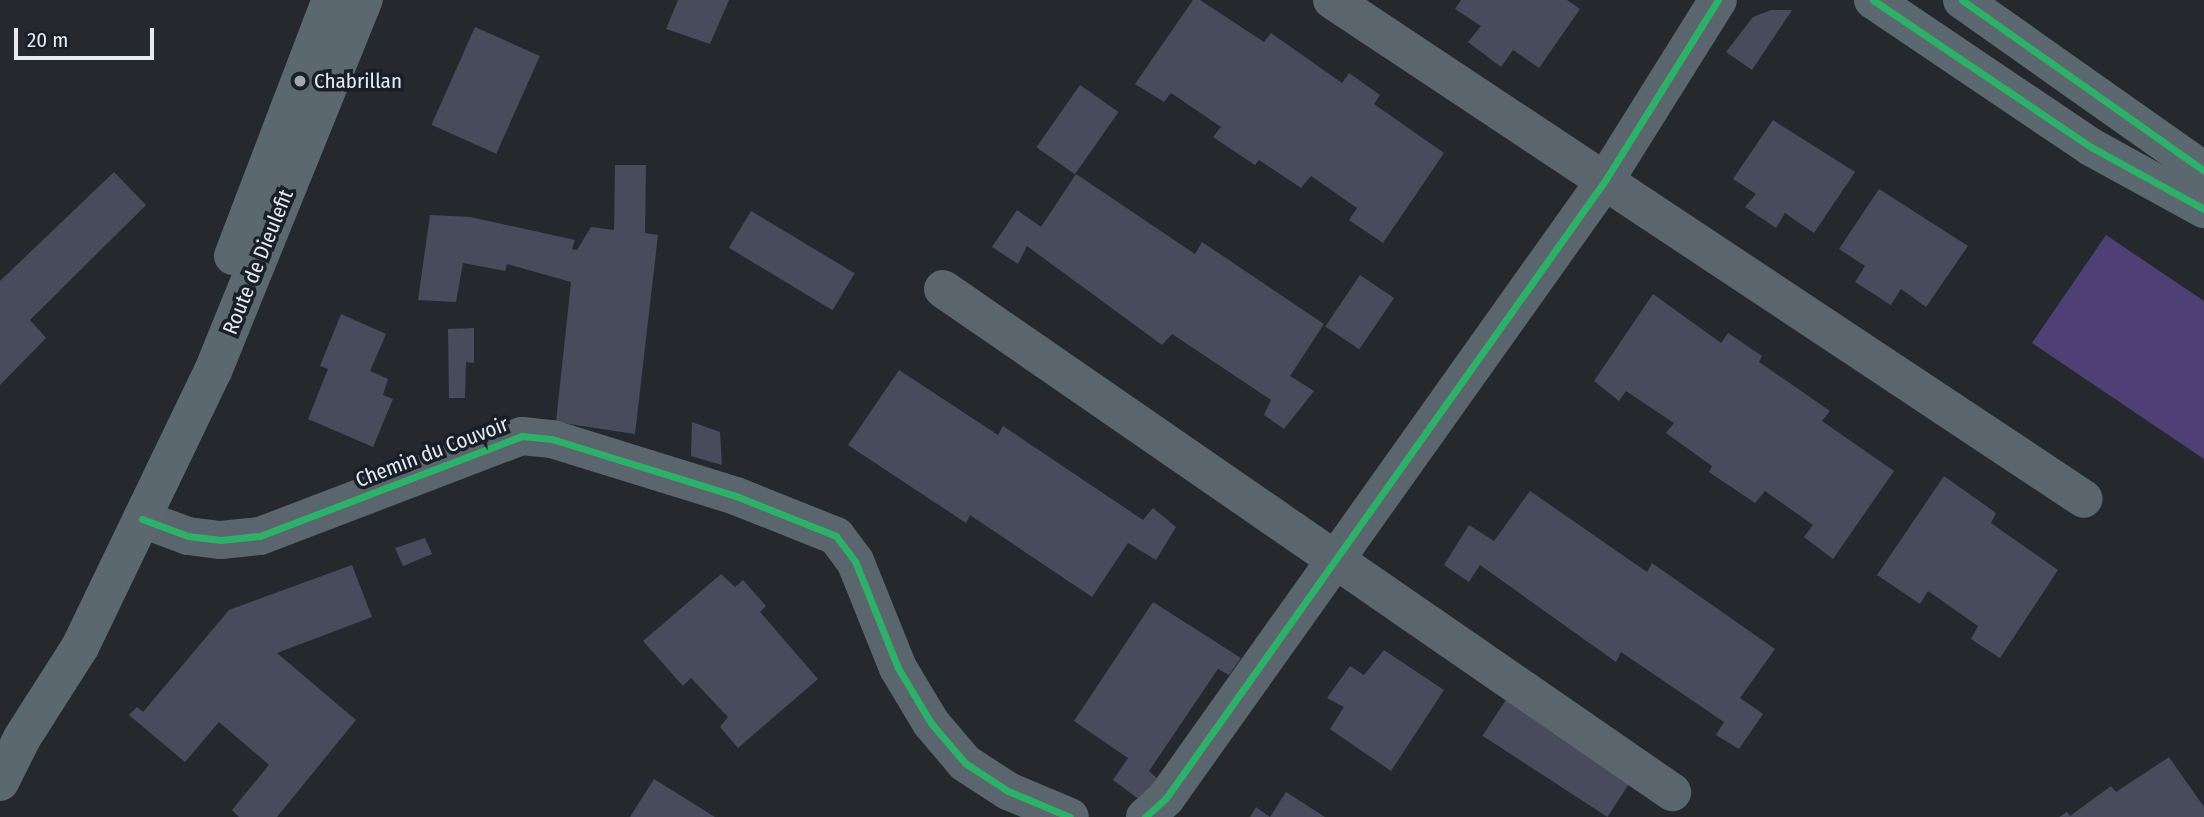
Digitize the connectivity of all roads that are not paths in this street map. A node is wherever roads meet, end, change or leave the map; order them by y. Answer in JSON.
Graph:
{"nodes":[{"id":1,"x":331,"y":0,"type":"edge"},
{"id":2,"x":364,"y":0,"type":"edge"},
{"id":3,"x":1332,"y":0,"type":"edge"},
{"id":4,"x":1718,"y":0,"type":"edge"},
{"id":5,"x":1873,"y":0,"type":"edge"},
{"id":6,"x":1962,"y":0,"type":"edge"},
{"id":7,"x":2204,"y":171,"type":"edge"},
{"id":8,"x":1606,"y":179,"type":"junction"},
{"id":9,"x":2204,"y":209,"type":"edge"},
{"id":10,"x":943,"y":289,"type":"dead end"},
{"id":11,"x":2084,"y":499,"type":"dead end"},
{"id":12,"x":142,"y":519,"type":"junction"},
{"id":13,"x":1335,"y":557,"type":"junction"},
{"id":14,"x":11,"y":751,"type":"edge"},
{"id":15,"x":0,"y":782,"type":"edge"},
{"id":16,"x":1672,"y":792,"type":"dead end"},
{"id":17,"x":1070,"y":817,"type":"edge"},
{"id":18,"x":1145,"y":817,"type":"edge"}],
"edges":[{"from":1,"to":12,"type":"main road","name":"Route de Dieulefit"},
{"from":2,"to":12,"type":"main road","name":"Route de Dieulefit"},
{"from":3,"to":8,"type":"street"},
{"from":4,"to":8,"type":"street"},
{"from":5,"to":9,"type":"main road"},
{"from":6,"to":7,"type":"main road"},
{"from":8,"to":11,"type":"street"},
{"from":8,"to":13,"type":"street"},
{"from":10,"to":13,"type":"street"},
{"from":12,"to":14,"type":"main road","name":"Route de Dieulefit"},
{"from":12,"to":17,"type":"street","name":"Chemin du Couvoir"},
{"from":13,"to":16,"type":"street"},
{"from":13,"to":18,"type":"street"},
{"from":14,"to":15,"type":"main road","name":"Route de Dieulefit"}]}
